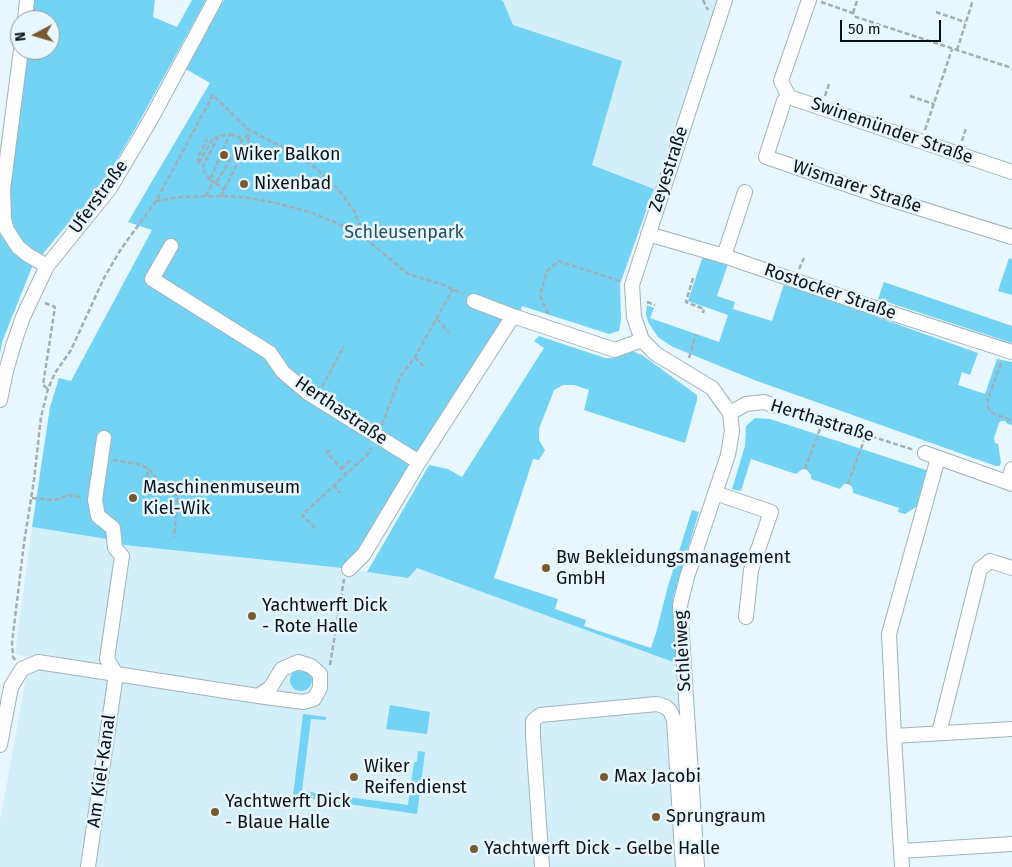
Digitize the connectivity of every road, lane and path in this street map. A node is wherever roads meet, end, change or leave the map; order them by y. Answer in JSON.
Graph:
{"nodes":[{"id":1,"x":215,"y":0,"type":"edge"},
{"id":2,"x":725,"y":0,"type":"edge"},
{"id":3,"x":809,"y":0,"type":"edge"},
{"id":4,"x":816,"y":0,"type":"edge"},
{"id":5,"x":973,"y":0,"type":"edge"},
{"id":6,"x":857,"y":1,"type":"edge"},
{"id":7,"x":936,"y":12,"type":"dead end"},
{"id":8,"x":853,"y":13,"type":"junction"},
{"id":9,"x":966,"y":22,"type":"junction"},
{"id":10,"x":952,"y":49,"type":"junction"},
{"id":11,"x":957,"y":50,"type":"junction"},
{"id":12,"x":20,"y":60,"type":"edge"},
{"id":13,"x":1012,"y":68,"type":"edge"},
{"id":14,"x":910,"y":96,"type":"dead end"},
{"id":15,"x":789,"y":97,"type":"junction"},
{"id":16,"x":934,"y":104,"type":"junction"},
{"id":17,"x":249,"y":132,"type":"junction"},
{"id":18,"x":230,"y":134,"type":"junction"},
{"id":19,"x":218,"y":137,"type":"junction"},
{"id":20,"x":207,"y":139,"type":"dead end"},
{"id":21,"x":243,"y":139,"type":"junction"},
{"id":22,"x":921,"y":141,"type":"junction"},
{"id":23,"x":1012,"y":172,"type":"edge"},
{"id":24,"x":213,"y":181,"type":"junction"},
{"id":25,"x":224,"y":190,"type":"junction"},
{"id":26,"x":744,"y":192,"type":"dead end"},
{"id":27,"x":206,"y":196,"type":"junction"},
{"id":28,"x":221,"y":196,"type":"junction"},
{"id":29,"x":156,"y":201,"type":"junction"},
{"id":30,"x":648,"y":234,"type":"junction"},
{"id":31,"x":364,"y":237,"type":"junction"},
{"id":32,"x":1012,"y":238,"type":"edge"},
{"id":33,"x":171,"y":246,"type":"dead end"},
{"id":34,"x":724,"y":256,"type":"junction"},
{"id":35,"x":47,"y":266,"type":"junction"},
{"id":36,"x":693,"y":278,"type":"dead end"},
{"id":37,"x":632,"y":285,"type":"junction"},
{"id":38,"x":453,"y":289,"type":"junction"},
{"id":39,"x":469,"y":298,"type":"joint"},
{"id":40,"x":643,"y":301,"type":"dead end"},
{"id":41,"x":655,"y":304,"type":"dead end"},
{"id":42,"x":55,"y":307,"type":"dead end"},
{"id":43,"x":703,"y":313,"type":"dead end"},
{"id":44,"x":513,"y":316,"type":"junction"},
{"id":45,"x":436,"y":319,"type":"junction"},
{"id":46,"x":541,"y":326,"type":"junction"},
{"id":47,"x":449,"y":332,"type":"dead end"},
{"id":48,"x":696,"y":334,"type":"dead end"},
{"id":49,"x":642,"y":340,"type":"junction"},
{"id":50,"x":344,"y":346,"type":"dead end"},
{"id":51,"x":1009,"y":351,"type":"edge"},
{"id":52,"x":415,"y":357,"type":"junction"},
{"id":53,"x":424,"y":367,"type":"dead end"},
{"id":54,"x":684,"y":371,"type":"junction"},
{"id":55,"x":48,"y":389,"type":"junction"},
{"id":56,"x":316,"y":398,"type":"junction"},
{"id":57,"x":0,"y":400,"type":"edge"},
{"id":58,"x":775,"y":406,"type":"joint"},
{"id":59,"x":730,"y":413,"type":"junction"},
{"id":60,"x":386,"y":415,"type":"dead end"},
{"id":61,"x":823,"y":421,"type":"junction"},
{"id":62,"x":1012,"y":422,"type":"edge"},
{"id":63,"x":866,"y":435,"type":"junction"},
{"id":64,"x":378,"y":437,"type":"junction"},
{"id":65,"x":104,"y":438,"type":"dead end"},
{"id":66,"x":330,"y":450,"type":"dead end"},
{"id":67,"x":925,"y":453,"type":"joint"},
{"id":68,"x":101,"y":458,"type":"junction"},
{"id":69,"x":938,"y":458,"type":"junction"},
{"id":70,"x":351,"y":459,"type":"dead end"},
{"id":71,"x":419,"y":462,"type":"junction"},
{"id":72,"x":142,"y":465,"type":"junction"},
{"id":73,"x":148,"y":468,"type":"junction"},
{"id":74,"x":342,"y":469,"type":"junction"},
{"id":75,"x":805,"y":469,"type":"dead end"},
{"id":76,"x":141,"y":470,"type":"dead end"},
{"id":77,"x":346,"y":474,"type":"junction"},
{"id":78,"x":1011,"y":478,"type":"edge"},
{"id":79,"x":146,"y":484,"type":"dead end"},
{"id":80,"x":848,"y":484,"type":"dead end"},
{"id":81,"x":334,"y":485,"type":"junction"},
{"id":82,"x":340,"y":493,"type":"dead end"},
{"id":83,"x":715,"y":493,"type":"junction"},
{"id":84,"x":32,"y":498,"type":"junction"},
{"id":85,"x":83,"y":498,"type":"dead end"},
{"id":86,"x":315,"y":528,"type":"dead end"},
{"id":87,"x":174,"y":537,"type":"dead end"},
{"id":88,"x":1012,"y":568,"type":"edge"},
{"id":89,"x":346,"y":574,"type":"joint"},
{"id":90,"x":746,"y":617,"type":"dead end"},
{"id":91,"x":22,"y":669,"type":"junction"},
{"id":92,"x":116,"y":674,"type":"junction"},
{"id":93,"x":326,"y":689,"type":"junction"},
{"id":94,"x":258,"y":696,"type":"junction"},
{"id":95,"x":1012,"y":729,"type":"edge"},
{"id":96,"x":939,"y":734,"type":"junction"},
{"id":97,"x":894,"y":736,"type":"junction"},
{"id":98,"x":0,"y":745,"type":"edge"},
{"id":99,"x":1012,"y":844,"type":"edge"},
{"id":100,"x":901,"y":851,"type":"junction"},
{"id":101,"x":88,"y":867,"type":"edge"},
{"id":102,"x":542,"y":867,"type":"edge"},
{"id":103,"x":683,"y":867,"type":"edge"},
{"id":104,"x":696,"y":867,"type":"edge"},
{"id":105,"x":902,"y":867,"type":"edge"}],
"edges":[{"from":1,"to":35,"type":"street","name":"Uferstraße"},
{"from":2,"to":30,"type":"street","name":"Zeyestraße"},
{"from":3,"to":15,"type":"street","name":"Swinemünder Straße"},
{"from":4,"to":8,"type":"path"},
{"from":5,"to":9,"type":"path"},
{"from":6,"to":8,"type":"path"},
{"from":7,"to":9,"type":"path"},
{"from":8,"to":10,"type":"path"},
{"from":9,"to":11,"type":"path"},
{"from":10,"to":11,"type":"path"},
{"from":10,"to":16,"type":"path"},
{"from":11,"to":13,"type":"path"},
{"from":12,"to":35,"type":"street"},
{"from":14,"to":16,"type":"path"},
{"from":15,"to":22,"type":"street","name":"Swinemünder Straße"},
{"from":15,"to":32,"type":"street","name":"Wismarer Straße"},
{"from":16,"to":22,"type":"path"},
{"from":17,"to":21,"type":"path"},
{"from":17,"to":25,"type":"path"},
{"from":17,"to":29,"type":"path"},
{"from":17,"to":31,"type":"path"},
{"from":18,"to":19,"type":"path"},
{"from":18,"to":21,"type":"path"},
{"from":18,"to":24,"type":"path"},
{"from":19,"to":20,"type":"path"},
{"from":19,"to":24,"type":"path"},
{"from":21,"to":24,"type":"path"},
{"from":22,"to":23,"type":"street","name":"Swinemünder Straße"},
{"from":24,"to":25,"type":"path"},
{"from":24,"to":27,"type":"path"},
{"from":25,"to":28,"type":"path"},
{"from":26,"to":34,"type":"street"},
{"from":27,"to":28,"type":"path"},
{"from":27,"to":29,"type":"path"},
{"from":28,"to":31,"type":"path"},
{"from":29,"to":55,"type":"path"},
{"from":30,"to":34,"type":"street","name":"Rostocker Straße"},
{"from":30,"to":37,"type":"street","name":"Zeyestraße"},
{"from":31,"to":38,"type":"path"},
{"from":33,"to":56,"type":"street","name":"Herthastraße"},
{"from":34,"to":51,"type":"street","name":"Rostocker Straße"},
{"from":35,"to":57,"type":"street","name":"Uferstraße"},
{"from":36,"to":43,"type":"path"},
{"from":37,"to":46,"type":"path"},
{"from":37,"to":49,"type":"street","name":"Zeyestraße"},
{"from":38,"to":39,"type":"path"},
{"from":38,"to":45,"type":"path"},
{"from":39,"to":44,"type":"street"},
{"from":40,"to":41,"type":"path"},
{"from":42,"to":55,"type":"path"},
{"from":44,"to":46,"type":"street"},
{"from":44,"to":71,"type":"street"},
{"from":45,"to":47,"type":"path"},
{"from":45,"to":52,"type":"path"},
{"from":46,"to":49,"type":"street"},
{"from":48,"to":54,"type":"path"},
{"from":49,"to":54,"type":"street"},
{"from":50,"to":56,"type":"path"},
{"from":51,"to":62,"type":"path"},
{"from":52,"to":53,"type":"path"},
{"from":52,"to":60,"type":"path"},
{"from":54,"to":59,"type":"street"},
{"from":55,"to":84,"type":"path"},
{"from":56,"to":64,"type":"street","name":"Herthastraße"},
{"from":58,"to":59,"type":"street","name":"Herthastraße"},
{"from":58,"to":61,"type":"path","name":"Herthastraße"},
{"from":59,"to":83,"type":"street","name":"Schleiweg"},
{"from":61,"to":63,"type":"path","name":"Herthastraße"},
{"from":61,"to":75,"type":"path"},
{"from":63,"to":67,"type":"path","name":"Herthastraße"},
{"from":63,"to":80,"type":"path"},
{"from":64,"to":71,"type":"street","name":"Herthastraße"},
{"from":64,"to":77,"type":"path"},
{"from":65,"to":68,"type":"street"},
{"from":66,"to":74,"type":"path"},
{"from":67,"to":69,"type":"street"},
{"from":68,"to":72,"type":"path"},
{"from":68,"to":92,"type":"street"},
{"from":69,"to":78,"type":"street"},
{"from":69,"to":97,"type":"street"},
{"from":70,"to":74,"type":"path"},
{"from":71,"to":89,"type":"street"},
{"from":72,"to":73,"type":"path"},
{"from":72,"to":76,"type":"path"},
{"from":73,"to":79,"type":"path"},
{"from":73,"to":87,"type":"path"},
{"from":74,"to":77,"type":"path"},
{"from":77,"to":81,"type":"path"},
{"from":81,"to":82,"type":"path"},
{"from":81,"to":86,"type":"path"},
{"from":83,"to":90,"type":"street"},
{"from":83,"to":104,"type":"street","name":"Schleiweg"},
{"from":84,"to":85,"type":"path"},
{"from":84,"to":91,"type":"path"},
{"from":88,"to":96,"type":"street"},
{"from":89,"to":93,"type":"path"},
{"from":91,"to":92,"type":"street"},
{"from":91,"to":98,"type":"street"},
{"from":92,"to":94,"type":"street"},
{"from":92,"to":101,"type":"street","name":"Am Kiel-Kanal"},
{"from":93,"to":94,"type":"street"},
{"from":93,"to":94,"type":"street"},
{"from":95,"to":96,"type":"street"},
{"from":96,"to":97,"type":"street"},
{"from":97,"to":100,"type":"street"},
{"from":99,"to":100,"type":"street"},
{"from":100,"to":105,"type":"street"},
{"from":102,"to":103,"type":"street"}]}
